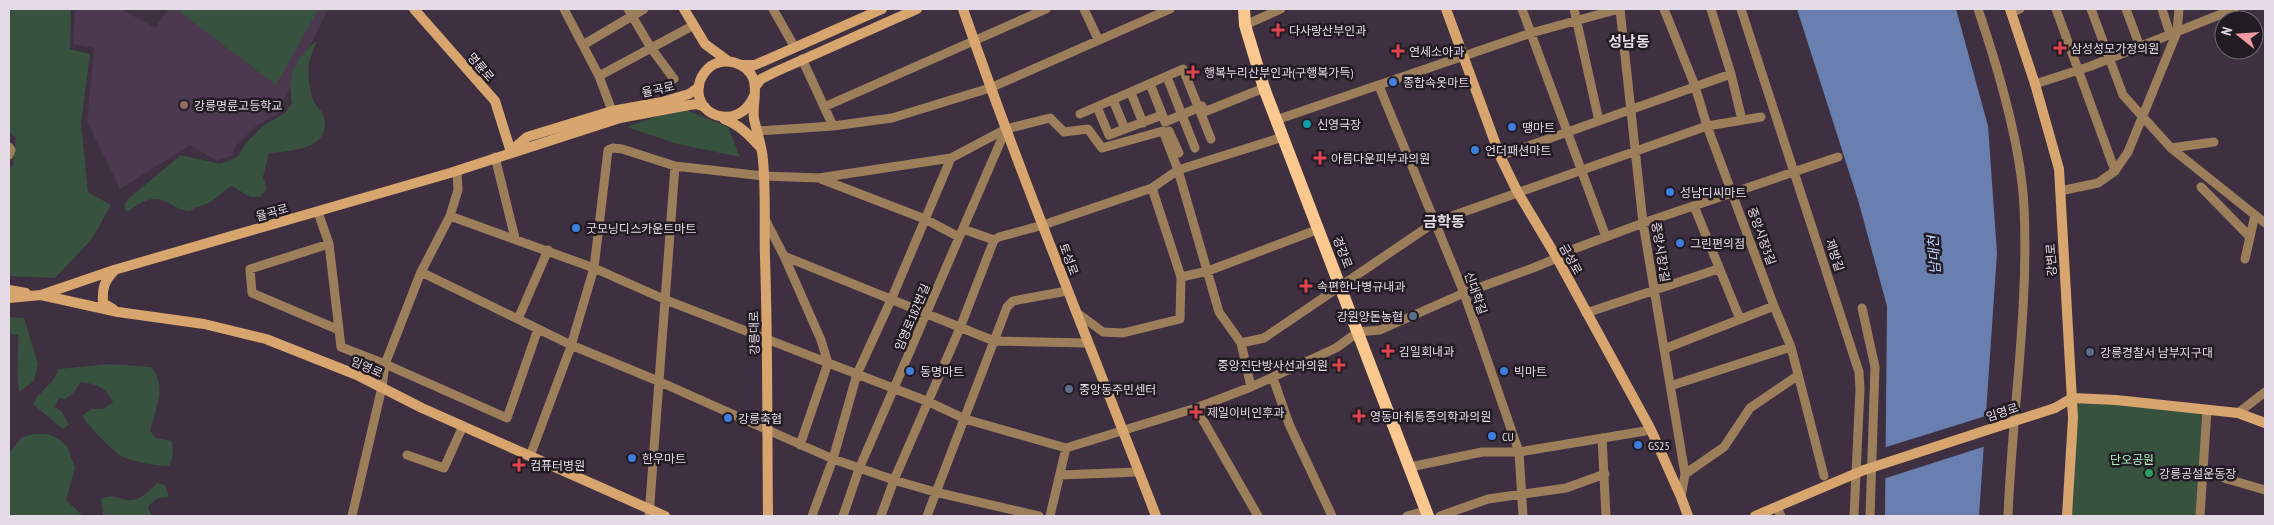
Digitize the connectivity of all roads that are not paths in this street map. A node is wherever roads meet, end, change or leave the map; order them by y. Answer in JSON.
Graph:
{"nodes":[{"id":1,"x":414,"y":9,"type":"edge"},
{"id":2,"x":564,"y":9,"type":"edge"},
{"id":3,"x":644,"y":9,"type":"edge"},
{"id":4,"x":684,"y":9,"type":"edge"},
{"id":5,"x":773,"y":9,"type":"edge"},
{"id":6,"x":882,"y":9,"type":"edge"},
{"id":7,"x":917,"y":9,"type":"edge"},
{"id":8,"x":963,"y":9,"type":"edge"},
{"id":9,"x":1046,"y":9,"type":"edge"},
{"id":10,"x":1084,"y":9,"type":"edge"},
{"id":11,"x":1170,"y":9,"type":"edge"},
{"id":12,"x":1234,"y":9,"type":"edge"},
{"id":13,"x":1244,"y":9,"type":"edge"},
{"id":14,"x":1281,"y":9,"type":"edge"},
{"id":15,"x":1446,"y":9,"type":"edge"},
{"id":16,"x":1522,"y":9,"type":"edge"},
{"id":17,"x":1574,"y":9,"type":"edge"},
{"id":18,"x":1620,"y":9,"type":"edge"},
{"id":19,"x":1664,"y":9,"type":"edge"},
{"id":20,"x":1711,"y":9,"type":"edge"},
{"id":21,"x":1740,"y":9,"type":"edge"},
{"id":22,"x":1978,"y":9,"type":"edge"},
{"id":23,"x":2056,"y":9,"type":"edge"},
{"id":24,"x":2091,"y":9,"type":"edge"},
{"id":25,"x":2126,"y":9,"type":"edge"},
{"id":26,"x":2162,"y":9,"type":"edge"},
{"id":27,"x":2179,"y":9,"type":"edge"},
{"id":28,"x":2234,"y":9,"type":"edge"},
{"id":29,"x":2014,"y":10,"type":"edge"},
{"id":30,"x":630,"y":12,"type":"edge"},
{"id":31,"x":1577,"y":22,"type":"junction"},
{"id":32,"x":694,"y":25,"type":"junction"},
{"id":33,"x":1245,"y":25,"type":"junction"},
{"id":34,"x":1531,"y":33,"type":"junction"},
{"id":35,"x":2174,"y":33,"type":"junction"},
{"id":36,"x":1098,"y":39,"type":"junction"},
{"id":37,"x":973,"y":40,"type":"junction"},
{"id":38,"x":704,"y":44,"type":"junction"},
{"id":39,"x":583,"y":45,"type":"junction"},
{"id":40,"x":794,"y":46,"type":"junction"},
{"id":41,"x":2140,"y":47,"type":"junction"},
{"id":42,"x":651,"y":48,"type":"junction"},
{"id":43,"x":1462,"y":58,"type":"junction"},
{"id":44,"x":802,"y":59,"type":"junction"},
{"id":45,"x":2109,"y":59,"type":"junction"},
{"id":46,"x":728,"y":61,"type":"junction"},
{"id":47,"x":742,"y":65,"type":"junction"},
{"id":48,"x":2079,"y":70,"type":"junction"},
{"id":49,"x":703,"y":74,"type":"junction"},
{"id":50,"x":1731,"y":74,"type":"junction"},
{"id":51,"x":599,"y":76,"type":"junction"},
{"id":52,"x":1167,"y":77,"type":"junction"},
{"id":53,"x":674,"y":79,"type":"dead end"},
{"id":54,"x":1150,"y":84,"type":"junction"},
{"id":55,"x":2035,"y":84,"type":"junction"},
{"id":56,"x":1379,"y":86,"type":"junction"},
{"id":57,"x":1695,"y":86,"type":"junction"},
{"id":58,"x":699,"y":87,"type":"junction"},
{"id":59,"x":990,"y":88,"type":"junction"},
{"id":60,"x":1264,"y":88,"type":"junction"},
{"id":61,"x":755,"y":91,"type":"junction"},
{"id":62,"x":1131,"y":93,"type":"junction"},
{"id":63,"x":1113,"y":100,"type":"junction"},
{"id":64,"x":824,"y":107,"type":"junction"},
{"id":65,"x":1098,"y":107,"type":"junction"},
{"id":66,"x":1198,"y":107,"type":"junction"},
{"id":67,"x":705,"y":108,"type":"junction"},
{"id":68,"x":1630,"y":110,"type":"junction"},
{"id":69,"x":612,"y":111,"type":"junction"},
{"id":70,"x":1080,"y":114,"type":"dead end"},
{"id":71,"x":1183,"y":115,"type":"junction"},
{"id":72,"x":720,"y":117,"type":"junction"},
{"id":73,"x":1760,"y":117,"type":"dead end"},
{"id":74,"x":2143,"y":117,"type":"junction"},
{"id":75,"x":1276,"y":120,"type":"junction"},
{"id":76,"x":1742,"y":120,"type":"junction"},
{"id":77,"x":1599,"y":121,"type":"junction"},
{"id":78,"x":1166,"y":122,"type":"junction"},
{"id":79,"x":1143,"y":123,"type":"junction"},
{"id":80,"x":833,"y":126,"type":"junction"},
{"id":81,"x":1706,"y":126,"type":"junction"},
{"id":82,"x":1006,"y":129,"type":"junction"},
{"id":83,"x":1125,"y":129,"type":"junction"},
{"id":84,"x":758,"y":131,"type":"junction"},
{"id":85,"x":1567,"y":133,"type":"junction"},
{"id":86,"x":1283,"y":137,"type":"junction"},
{"id":87,"x":1211,"y":139,"type":"dead end"},
{"id":88,"x":2214,"y":142,"type":"dead end"},
{"id":89,"x":9,"y":147,"type":"edge"},
{"id":90,"x":1195,"y":148,"type":"dead end"},
{"id":91,"x":2171,"y":148,"type":"junction"},
{"id":92,"x":762,"y":149,"type":"junction"},
{"id":93,"x":511,"y":152,"type":"junction"},
{"id":94,"x":1636,"y":152,"type":"junction"},
{"id":95,"x":1179,"y":154,"type":"dead end"},
{"id":96,"x":9,"y":156,"type":"edge"},
{"id":97,"x":1500,"y":156,"type":"junction"},
{"id":98,"x":1838,"y":156,"type":"dead end"},
{"id":99,"x":495,"y":157,"type":"junction"},
{"id":100,"x":951,"y":158,"type":"junction"},
{"id":101,"x":675,"y":166,"type":"junction"},
{"id":102,"x":457,"y":170,"type":"junction"},
{"id":103,"x":1178,"y":170,"type":"junction"},
{"id":104,"x":1582,"y":171,"type":"junction"},
{"id":105,"x":2115,"y":171,"type":"junction"},
{"id":106,"x":1794,"y":172,"type":"junction"},
{"id":107,"x":764,"y":176,"type":"junction"},
{"id":108,"x":819,"y":178,"type":"junction"},
{"id":109,"x":2201,"y":187,"type":"dead end"},
{"id":110,"x":1152,"y":188,"type":"junction"},
{"id":111,"x":2060,"y":190,"type":"junction"},
{"id":112,"x":1517,"y":191,"type":"junction"},
{"id":113,"x":1732,"y":193,"type":"junction"},
{"id":114,"x":1694,"y":206,"type":"junction"},
{"id":115,"x":318,"y":212,"type":"junction"},
{"id":116,"x":2255,"y":215,"type":"junction"},
{"id":117,"x":450,"y":216,"type":"junction"},
{"id":118,"x":764,"y":217,"type":"junction"},
{"id":119,"x":925,"y":220,"type":"junction"},
{"id":120,"x":1435,"y":222,"type":"junction"},
{"id":121,"x":1643,"y":223,"type":"junction"},
{"id":122,"x":2265,"y":223,"type":"edge"},
{"id":123,"x":1043,"y":225,"type":"junction"},
{"id":124,"x":1319,"y":229,"type":"junction"},
{"id":125,"x":961,"y":233,"type":"junction"},
{"id":126,"x":1606,"y":237,"type":"junction"},
{"id":127,"x":2250,"y":237,"type":"junction"},
{"id":128,"x":514,"y":238,"type":"junction"},
{"id":129,"x":994,"y":240,"type":"junction"},
{"id":130,"x":329,"y":244,"type":"junction"},
{"id":131,"x":548,"y":250,"type":"junction"},
{"id":132,"x":784,"y":256,"type":"junction"},
{"id":133,"x":1557,"y":258,"type":"junction"},
{"id":134,"x":2245,"y":259,"type":"dead end"},
{"id":135,"x":594,"y":268,"type":"junction"},
{"id":136,"x":1718,"y":269,"type":"junction"},
{"id":137,"x":114,"y":270,"type":"junction"},
{"id":138,"x":1208,"y":271,"type":"junction"},
{"id":139,"x":421,"y":272,"type":"junction"},
{"id":140,"x":1181,"y":277,"type":"junction"},
{"id":141,"x":1341,"y":286,"type":"junction"},
{"id":142,"x":9,"y":290,"type":"edge"},
{"id":143,"x":1654,"y":290,"type":"junction"},
{"id":144,"x":1066,"y":291,"type":"junction"},
{"id":145,"x":1464,"y":294,"type":"junction"},
{"id":146,"x":41,"y":295,"type":"junction"},
{"id":147,"x":9,"y":298,"type":"edge"},
{"id":148,"x":666,"y":300,"type":"junction"},
{"id":149,"x":891,"y":300,"type":"junction"},
{"id":150,"x":1774,"y":306,"type":"junction"},
{"id":151,"x":1862,"y":308,"type":"dead end"},
{"id":152,"x":118,"y":312,"type":"junction"},
{"id":153,"x":1076,"y":312,"type":"junction"},
{"id":154,"x":1586,"y":313,"type":"junction"},
{"id":155,"x":927,"y":314,"type":"junction"},
{"id":156,"x":518,"y":319,"type":"junction"},
{"id":157,"x":1740,"y":320,"type":"junction"},
{"id":158,"x":960,"y":328,"type":"junction"},
{"id":159,"x":538,"y":329,"type":"junction"},
{"id":160,"x":339,"y":330,"type":"junction"},
{"id":161,"x":1358,"y":332,"type":"junction"},
{"id":162,"x":768,"y":339,"type":"junction"},
{"id":163,"x":994,"y":342,"type":"junction"},
{"id":164,"x":1087,"y":343,"type":"junction"},
{"id":165,"x":1241,"y":343,"type":"junction"},
{"id":166,"x":571,"y":345,"type":"junction"},
{"id":167,"x":1791,"y":347,"type":"junction"},
{"id":168,"x":1664,"y":349,"type":"junction"},
{"id":169,"x":828,"y":363,"type":"junction"},
{"id":170,"x":385,"y":364,"type":"junction"},
{"id":171,"x":857,"y":374,"type":"junction"},
{"id":172,"x":1797,"y":376,"type":"junction"},
{"id":173,"x":1273,"y":378,"type":"junction"},
{"id":174,"x":658,"y":381,"type":"junction"},
{"id":175,"x":1670,"y":386,"type":"junction"},
{"id":176,"x":382,"y":387,"type":"junction"},
{"id":177,"x":1252,"y":387,"type":"junction"},
{"id":178,"x":895,"y":390,"type":"junction"},
{"id":179,"x":2265,"y":392,"type":"edge"},
{"id":180,"x":2072,"y":398,"type":"junction"},
{"id":181,"x":929,"y":402,"type":"junction"},
{"id":182,"x":1196,"y":408,"type":"junction"},
{"id":183,"x":2207,"y":410,"type":"junction"},
{"id":184,"x":2238,"y":413,"type":"junction"},
{"id":185,"x":965,"y":419,"type":"junction"},
{"id":186,"x":2265,"y":423,"type":"edge"},
{"id":187,"x":462,"y":426,"type":"junction"},
{"id":188,"x":767,"y":430,"type":"junction"},
{"id":189,"x":1651,"y":430,"type":"junction"},
{"id":190,"x":1123,"y":432,"type":"junction"},
{"id":191,"x":1602,"y":438,"type":"junction"},
{"id":192,"x":800,"y":445,"type":"junction"},
{"id":193,"x":1066,"y":448,"type":"junction"},
{"id":194,"x":1518,"y":452,"type":"junction"},
{"id":195,"x":407,"y":454,"type":"dead end"},
{"id":196,"x":530,"y":456,"type":"junction"},
{"id":197,"x":833,"y":459,"type":"junction"},
{"id":198,"x":1410,"y":467,"type":"junction"},
{"id":199,"x":859,"y":469,"type":"junction"},
{"id":200,"x":1860,"y":471,"type":"junction"},
{"id":201,"x":1138,"y":472,"type":"junction"},
{"id":202,"x":2203,"y":472,"type":"junction"},
{"id":203,"x":1605,"y":474,"type":"junction"},
{"id":204,"x":1685,"y":474,"type":"junction"},
{"id":205,"x":1060,"y":475,"type":"junction"},
{"id":206,"x":1824,"y":476,"type":"dead end"},
{"id":207,"x":894,"y":480,"type":"junction"},
{"id":208,"x":2265,"y":490,"type":"edge"},
{"id":209,"x":935,"y":492,"type":"junction"},
{"id":210,"x":1521,"y":495,"type":"junction"},
{"id":211,"x":1681,"y":497,"type":"junction"},
{"id":212,"x":1779,"y":512,"type":"edge"},
{"id":213,"x":657,"y":514,"type":"edge"},
{"id":214,"x":1427,"y":514,"type":"edge"},
{"id":215,"x":352,"y":516,"type":"edge"},
{"id":216,"x":768,"y":516,"type":"edge"},
{"id":217,"x":812,"y":516,"type":"edge"},
{"id":218,"x":843,"y":516,"type":"edge"},
{"id":219,"x":881,"y":516,"type":"edge"},
{"id":220,"x":927,"y":516,"type":"edge"},
{"id":221,"x":1039,"y":516,"type":"edge"},
{"id":222,"x":1050,"y":516,"type":"edge"},
{"id":223,"x":1156,"y":516,"type":"edge"},
{"id":224,"x":1258,"y":516,"type":"edge"},
{"id":225,"x":1332,"y":516,"type":"edge"},
{"id":226,"x":1407,"y":516,"type":"edge"},
{"id":227,"x":1440,"y":516,"type":"edge"},
{"id":228,"x":1523,"y":516,"type":"edge"},
{"id":229,"x":1606,"y":516,"type":"edge"},
{"id":230,"x":1688,"y":516,"type":"edge"},
{"id":231,"x":1755,"y":516,"type":"edge"},
{"id":232,"x":1854,"y":516,"type":"edge"},
{"id":233,"x":1870,"y":516,"type":"edge"},
{"id":234,"x":2008,"y":516,"type":"edge"},
{"id":235,"x":2067,"y":516,"type":"edge"},
{"id":236,"x":2200,"y":516,"type":"edge"}],
"edges":[{"from":1,"to":93,"type":"street","name":"명륜로"},
{"from":2,"to":39,"type":"street"},
{"from":3,"to":30,"type":"street"},
{"from":4,"to":32,"type":"street"},
{"from":5,"to":40,"type":"street"},
{"from":6,"to":40,"type":"street"},
{"from":7,"to":44,"type":"street"},
{"from":8,"to":37,"type":"street","name":"토성로"},
{"from":9,"to":37,"type":"street"},
{"from":10,"to":36,"type":"street"},
{"from":11,"to":36,"type":"street"},
{"from":12,"to":33,"type":"main road","name":"경강로"},
{"from":13,"to":33,"type":"main road","name":"경강로"},
{"from":14,"to":33,"type":"street"},
{"from":15,"to":43,"type":"street","name":"금성로"},
{"from":16,"to":34,"type":"street"},
{"from":17,"to":31,"type":"street"},
{"from":18,"to":31,"type":"street"},
{"from":18,"to":68,"type":"street","name":"중앙시장2길"},
{"from":19,"to":57,"type":"street","name":"중앙시장3길"},
{"from":20,"to":50,"type":"street"},
{"from":21,"to":106,"type":"street","name":"제방길"},
{"from":22,"to":234,"type":"street"},
{"from":23,"to":48,"type":"street"},
{"from":24,"to":45,"type":"street"},
{"from":25,"to":41,"type":"street"},
{"from":26,"to":35,"type":"street"},
{"from":27,"to":35,"type":"street"},
{"from":28,"to":35,"type":"street"},
{"from":29,"to":55,"type":"street","name":"강변로"},
{"from":30,"to":39,"type":"street"},
{"from":30,"to":42,"type":"street"},
{"from":31,"to":34,"type":"street"},
{"from":31,"to":77,"type":"street"},
{"from":32,"to":38,"type":"street"},
{"from":32,"to":42,"type":"street"},
{"from":33,"to":60,"type":"main road","name":"경강로"},
{"from":34,"to":43,"type":"street"},
{"from":34,"to":85,"type":"street"},
{"from":35,"to":41,"type":"street"},
{"from":35,"to":74,"type":"street"},
{"from":36,"to":59,"type":"street"},
{"from":37,"to":59,"type":"street","name":"토성로"},
{"from":37,"to":64,"type":"street"},
{"from":38,"to":46,"type":"street"},
{"from":38,"to":49,"type":"street"},
{"from":39,"to":51,"type":"street"},
{"from":40,"to":47,"type":"street"},
{"from":41,"to":45,"type":"street"},
{"from":42,"to":51,"type":"street"},
{"from":42,"to":53,"type":"street"},
{"from":43,"to":56,"type":"street"},
{"from":43,"to":97,"type":"street","name":"금성로"},
{"from":44,"to":61,"type":"street"},
{"from":44,"to":64,"type":"street"},
{"from":45,"to":48,"type":"street"},
{"from":45,"to":74,"type":"street"},
{"from":46,"to":47,"type":"street"},
{"from":46,"to":49,"type":"street"},
{"from":47,"to":61,"type":"street"},
{"from":48,"to":55,"type":"street"},
{"from":48,"to":105,"type":"street"},
{"from":49,"to":58,"type":"street"},
{"from":50,"to":57,"type":"street"},
{"from":50,"to":76,"type":"street"},
{"from":51,"to":69,"type":"street"},
{"from":52,"to":54,"type":"street"},
{"from":52,"to":66,"type":"street"},
{"from":52,"to":71,"type":"street"},
{"from":54,"to":62,"type":"street"},
{"from":54,"to":78,"type":"street"},
{"from":55,"to":111,"type":"street","name":"강변로"},
{"from":56,"to":75,"type":"street"},
{"from":56,"to":120,"type":"street","name":"신대학길"},
{"from":57,"to":68,"type":"street"},
{"from":57,"to":81,"type":"street","name":"중앙시장3길"},
{"from":58,"to":67,"type":"street"},
{"from":58,"to":69,"type":"street","name":"율곡로"},
{"from":59,"to":80,"type":"street"},
{"from":59,"to":82,"type":"street","name":"토성로"},
{"from":60,"to":66,"type":"street"},
{"from":60,"to":75,"type":"main road","name":"경강로"},
{"from":61,"to":72,"type":"street"},
{"from":61,"to":84,"type":"street","name":"강릉대로"},
{"from":62,"to":63,"type":"street"},
{"from":62,"to":79,"type":"street"},
{"from":63,"to":65,"type":"street"},
{"from":63,"to":83,"type":"street"},
{"from":64,"to":80,"type":"street"},
{"from":65,"to":70,"type":"street"},
{"from":65,"to":83,"type":"street"},
{"from":66,"to":71,"type":"street"},
{"from":66,"to":87,"type":"street"},
{"from":67,"to":72,"type":"street"},
{"from":67,"to":93,"type":"street","name":"율곡로"},
{"from":68,"to":77,"type":"street"},
{"from":68,"to":94,"type":"street","name":"중앙시장2길"},
{"from":69,"to":93,"type":"street","name":"율곡로"},
{"from":71,"to":78,"type":"street"},
{"from":71,"to":90,"type":"street"},
{"from":72,"to":92,"type":"street"},
{"from":73,"to":76,"type":"street"},
{"from":74,"to":91,"type":"street"},
{"from":74,"to":105,"type":"street"},
{"from":75,"to":86,"type":"main road","name":"경강로"},
{"from":76,"to":81,"type":"street"},
{"from":77,"to":85,"type":"street"},
{"from":78,"to":79,"type":"street"},
{"from":78,"to":95,"type":"street"},
{"from":79,"to":83,"type":"street"},
{"from":80,"to":84,"type":"street"},
{"from":81,"to":94,"type":"street"},
{"from":81,"to":113,"type":"street","name":"중앙시장3길"},
{"from":82,"to":100,"type":"street"},
{"from":82,"to":103,"type":"street"},
{"from":82,"to":123,"type":"street","name":"토성로"},
{"from":82,"to":125,"type":"street","name":"임영로182번길"},
{"from":84,"to":92,"type":"street","name":"강릉대로"},
{"from":85,"to":97,"type":"street"},
{"from":85,"to":104,"type":"street"},
{"from":86,"to":103,"type":"street"},
{"from":86,"to":124,"type":"main road","name":"경강로"},
{"from":88,"to":91,"type":"street"},
{"from":89,"to":96,"type":"street"},
{"from":91,"to":116,"type":"street"},
{"from":92,"to":107,"type":"street","name":"강릉대로"},
{"from":93,"to":99,"type":"street","name":"율곡로"},
{"from":94,"to":104,"type":"street"},
{"from":94,"to":121,"type":"street","name":"중앙시장2길"},
{"from":97,"to":112,"type":"street","name":"금성로"},
{"from":98,"to":106,"type":"street"},
{"from":99,"to":102,"type":"street","name":"율곡로"},
{"from":99,"to":128,"type":"street"},
{"from":100,"to":108,"type":"street"},
{"from":100,"to":119,"type":"street"},
{"from":101,"to":107,"type":"street"},
{"from":101,"to":135,"type":"street"},
{"from":101,"to":148,"type":"street"},
{"from":102,"to":115,"type":"street","name":"율곡로"},
{"from":102,"to":117,"type":"street"},
{"from":103,"to":110,"type":"street"},
{"from":103,"to":138,"type":"street"},
{"from":104,"to":112,"type":"street"},
{"from":104,"to":126,"type":"street"},
{"from":105,"to":111,"type":"street"},
{"from":106,"to":113,"type":"street"},
{"from":106,"to":200,"type":"street","name":"제방길"},
{"from":107,"to":108,"type":"street"},
{"from":107,"to":118,"type":"street","name":"강릉대로"},
{"from":108,"to":119,"type":"street"},
{"from":109,"to":127,"type":"street"},
{"from":110,"to":123,"type":"street"},
{"from":110,"to":140,"type":"street"},
{"from":111,"to":180,"type":"street","name":"강변로"},
{"from":112,"to":120,"type":"street"},
{"from":112,"to":133,"type":"street","name":"금성로"},
{"from":113,"to":114,"type":"street"},
{"from":113,"to":150,"type":"street","name":"중앙시장3길"},
{"from":114,"to":121,"type":"street"},
{"from":114,"to":136,"type":"street"},
{"from":115,"to":130,"type":"street"},
{"from":115,"to":137,"type":"street","name":"율곡로"},
{"from":116,"to":122,"type":"street"},
{"from":116,"to":127,"type":"street"},
{"from":117,"to":128,"type":"street"},
{"from":117,"to":139,"type":"street"},
{"from":118,"to":132,"type":"street"},
{"from":118,"to":162,"type":"street","name":"강릉대로"},
{"from":119,"to":125,"type":"street"},
{"from":119,"to":149,"type":"street"},
{"from":120,"to":141,"type":"street"},
{"from":120,"to":145,"type":"street","name":"신대학길"},
{"from":121,"to":126,"type":"street"},
{"from":121,"to":143,"type":"street","name":"중앙시장2길"},
{"from":123,"to":129,"type":"street"},
{"from":123,"to":144,"type":"street","name":"토성로"},
{"from":124,"to":138,"type":"street"},
{"from":124,"to":141,"type":"main road","name":"경강로"},
{"from":125,"to":129,"type":"street"},
{"from":125,"to":155,"type":"street","name":"임영로182번길"},
{"from":126,"to":133,"type":"street"},
{"from":127,"to":134,"type":"street"},
{"from":128,"to":131,"type":"street"},
{"from":129,"to":158,"type":"street"},
{"from":130,"to":160,"type":"street"},
{"from":130,"to":160,"type":"street"},
{"from":131,"to":135,"type":"street"},
{"from":131,"to":156,"type":"street"},
{"from":132,"to":149,"type":"street"},
{"from":132,"to":169,"type":"street"},
{"from":133,"to":145,"type":"street"},
{"from":133,"to":154,"type":"street","name":"금성로"},
{"from":135,"to":148,"type":"street"},
{"from":135,"to":166,"type":"street"},
{"from":136,"to":143,"type":"street"},
{"from":136,"to":157,"type":"street"},
{"from":137,"to":146,"type":"street","name":"율곡로"},
{"from":137,"to":152,"type":"street"},
{"from":138,"to":140,"type":"street"},
{"from":138,"to":165,"type":"street"},
{"from":139,"to":156,"type":"street"},
{"from":139,"to":170,"type":"street"},
{"from":140,"to":153,"type":"street"},
{"from":141,"to":161,"type":"main road","name":"경강로"},
{"from":141,"to":165,"type":"street"},
{"from":142,"to":146,"type":"street","name":"율곡로"},
{"from":143,"to":154,"type":"street"},
{"from":143,"to":168,"type":"street","name":"중앙시장2길"},
{"from":144,"to":153,"type":"street","name":"토성로"},
{"from":144,"to":163,"type":"street"},
{"from":145,"to":161,"type":"street"},
{"from":145,"to":194,"type":"street","name":"신대학길"},
{"from":146,"to":147,"type":"street","name":"율곡로"},
{"from":146,"to":152,"type":"street","name":"임영로"},
{"from":148,"to":162,"type":"street"},
{"from":148,"to":174,"type":"street"},
{"from":149,"to":155,"type":"street"},
{"from":149,"to":171,"type":"street"},
{"from":150,"to":157,"type":"street"},
{"from":150,"to":167,"type":"street","name":"중앙시장3길"},
{"from":151,"to":233,"type":"street"},
{"from":152,"to":176,"type":"street","name":"임영로"},
{"from":153,"to":164,"type":"street","name":"토성로"},
{"from":154,"to":189,"type":"street","name":"금성로"},
{"from":155,"to":158,"type":"street"},
{"from":155,"to":178,"type":"street","name":"임영로182번길"},
{"from":156,"to":159,"type":"street"},
{"from":157,"to":168,"type":"street"},
{"from":158,"to":163,"type":"street"},
{"from":158,"to":181,"type":"street"},
{"from":159,"to":166,"type":"street"},
{"from":159,"to":170,"type":"street"},
{"from":160,"to":170,"type":"street"},
{"from":161,"to":173,"type":"street"},
{"from":161,"to":198,"type":"main road","name":"경강로"},
{"from":162,"to":169,"type":"street"},
{"from":162,"to":188,"type":"street","name":"강릉대로"},
{"from":163,"to":164,"type":"street"},
{"from":163,"to":185,"type":"street"},
{"from":164,"to":190,"type":"street","name":"토성로"},
{"from":165,"to":177,"type":"street"},
{"from":166,"to":174,"type":"street"},
{"from":166,"to":196,"type":"street"},
{"from":167,"to":172,"type":"street","name":"중앙시장3길"},
{"from":167,"to":175,"type":"street"},
{"from":168,"to":175,"type":"street","name":"중앙시장2길"},
{"from":169,"to":171,"type":"street"},
{"from":169,"to":192,"type":"street"},
{"from":170,"to":176,"type":"street"},
{"from":171,"to":178,"type":"street"},
{"from":171,"to":197,"type":"street"},
{"from":172,"to":204,"type":"street"},
{"from":172,"to":206,"type":"street","name":"중앙시장3길"},
{"from":173,"to":177,"type":"street"},
{"from":173,"to":225,"type":"street"},
{"from":174,"to":188,"type":"street"},
{"from":174,"to":213,"type":"street"},
{"from":175,"to":204,"type":"street","name":"중앙시장2길"},
{"from":176,"to":187,"type":"street","name":"임영로"},
{"from":176,"to":215,"type":"street"},
{"from":177,"to":182,"type":"street"},
{"from":178,"to":181,"type":"street"},
{"from":178,"to":199,"type":"street","name":"임영로182번길"},
{"from":179,"to":184,"type":"street"},
{"from":180,"to":183,"type":"street"},
{"from":180,"to":200,"type":"street","name":"임영로","bridge":true},
{"from":180,"to":235,"type":"street","name":"강변로"},
{"from":181,"to":185,"type":"street"},
{"from":181,"to":207,"type":"street"},
{"from":182,"to":190,"type":"street"},
{"from":182,"to":224,"type":"street"},
{"from":183,"to":184,"type":"street"},
{"from":183,"to":202,"type":"street"},
{"from":184,"to":186,"type":"street"},
{"from":185,"to":193,"type":"street"},
{"from":185,"to":209,"type":"street"},
{"from":187,"to":195,"type":"street"},
{"from":187,"to":196,"type":"street","name":"임영로"},
{"from":188,"to":192,"type":"street"},
{"from":188,"to":216,"type":"street","name":"강릉대로"},
{"from":189,"to":191,"type":"street"},
{"from":189,"to":211,"type":"street","name":"금성로"},
{"from":190,"to":193,"type":"street"},
{"from":190,"to":201,"type":"street","name":"토성로"},
{"from":191,"to":194,"type":"street"},
{"from":191,"to":203,"type":"street"},
{"from":192,"to":197,"type":"street"},
{"from":193,"to":205,"type":"street"},
{"from":194,"to":198,"type":"street"},
{"from":194,"to":210,"type":"street","name":"신대학길"},
{"from":196,"to":213,"type":"street","name":"임영로"},
{"from":197,"to":199,"type":"street"},
{"from":197,"to":217,"type":"street"},
{"from":198,"to":214,"type":"main road","name":"경강로"},
{"from":199,"to":207,"type":"street"},
{"from":199,"to":218,"type":"street","name":"임영로182번길"},
{"from":200,"to":212,"type":"street","name":"임영로"},
{"from":200,"to":232,"type":"street","name":"제방길"},
{"from":201,"to":205,"type":"street"},
{"from":201,"to":223,"type":"street","name":"토성로"},
{"from":202,"to":208,"type":"street"},
{"from":202,"to":236,"type":"street"},
{"from":203,"to":210,"type":"street"},
{"from":203,"to":229,"type":"street"},
{"from":204,"to":211,"type":"street","name":"중앙시장2길"},
{"from":205,"to":222,"type":"street"},
{"from":207,"to":209,"type":"street"},
{"from":207,"to":219,"type":"street"},
{"from":209,"to":220,"type":"street"},
{"from":209,"to":221,"type":"street"},
{"from":210,"to":227,"type":"street"},
{"from":210,"to":228,"type":"street","name":"신대학길"},
{"from":211,"to":230,"type":"street","name":"금성로"},
{"from":212,"to":231,"type":"street","name":"임영로"},
{"from":214,"to":226,"type":"street"}]}
